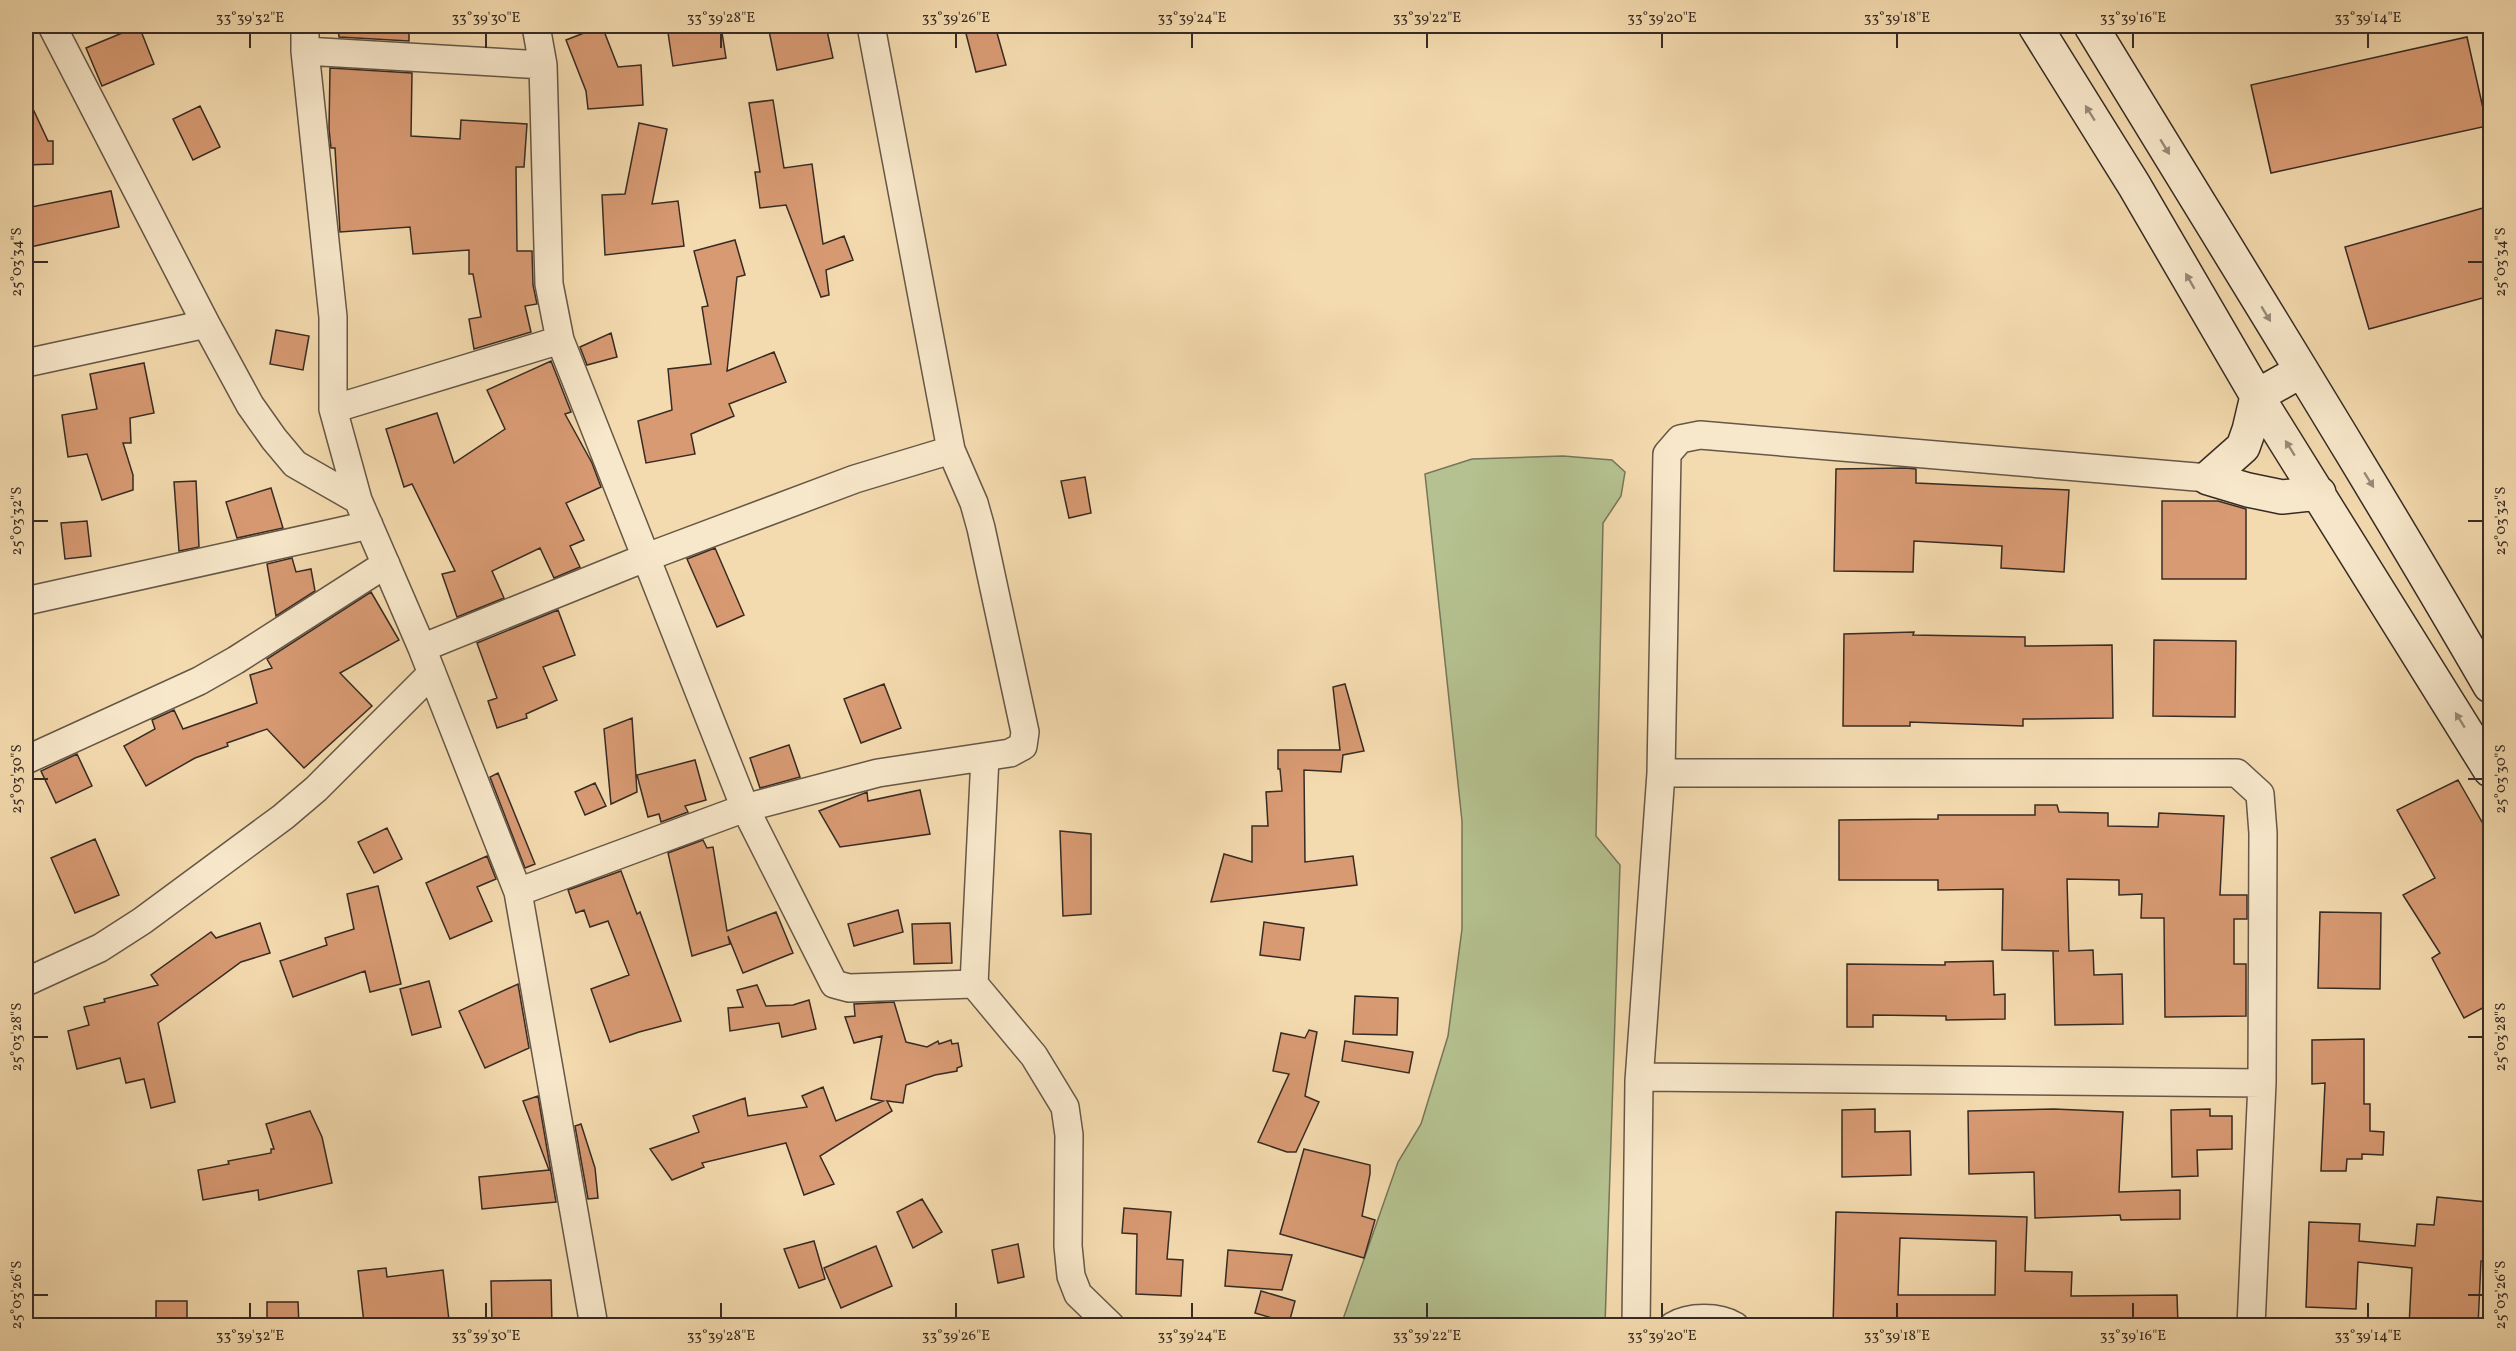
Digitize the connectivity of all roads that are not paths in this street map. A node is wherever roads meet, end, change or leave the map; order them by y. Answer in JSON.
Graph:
{"nodes":[{"id":1,"x":52,"y":26,"type":"edge"},
{"id":2,"x":536,"y":26,"type":"edge"},
{"id":3,"x":871,"y":26,"type":"edge"},
{"id":4,"x":2035,"y":26,"type":"edge"},
{"id":5,"x":2091,"y":26,"type":"edge"},
{"id":6,"x":305,"y":38,"type":"edge"},
{"id":7,"x":543,"y":65,"type":"junction"},
{"id":8,"x":206,"y":324,"type":"junction"},
{"id":9,"x":560,"y":340,"type":"junction"},
{"id":10,"x":26,"y":363,"type":"edge"},
{"id":11,"x":2301,"y":371,"type":"junction"},
{"id":12,"x":2257,"y":396,"type":"junction"},
{"id":13,"x":333,"y":409,"type":"junction"},
{"id":14,"x":951,"y":450,"type":"junction"},
{"id":15,"x":2208,"y":478,"type":"junction"},
{"id":16,"x":2319,"y":493,"type":"junction"},
{"id":17,"x":358,"y":500,"type":"junction"},
{"id":18,"x":2396,"y":524,"type":"junction"},
{"id":19,"x":369,"y":525,"type":"junction"},
{"id":20,"x":2353,"y":548,"type":"junction"},
{"id":21,"x":647,"y":557,"type":"junction"},
{"id":22,"x":386,"y":564,"type":"junction"},
{"id":23,"x":26,"y":601,"type":"edge"},
{"id":24,"x":422,"y":648,"type":"junction"},
{"id":25,"x":432,"y":673,"type":"junction"},
{"id":26,"x":2490,"y":686,"type":"edge"},
{"id":27,"x":985,"y":757,"type":"junction"},
{"id":28,"x":26,"y":760,"type":"edge"},
{"id":29,"x":2490,"y":770,"type":"edge"},
{"id":30,"x":1661,"y":773,"type":"junction"},
{"id":31,"x":745,"y":808,"type":"junction"},
{"id":32,"x":518,"y":892,"type":"junction"},
{"id":33,"x":26,"y":982,"type":"edge"},
{"id":34,"x":974,"y":984,"type":"junction"},
{"id":35,"x":1640,"y":1077,"type":"junction"},
{"id":36,"x":2262,"y":1083,"type":"junction"},
{"id":37,"x":594,"y":1326,"type":"edge"},
{"id":38,"x":1111,"y":1326,"type":"edge"},
{"id":39,"x":1636,"y":1326,"type":"edge"},
{"id":40,"x":1673,"y":1326,"type":"edge"},
{"id":41,"x":1735,"y":1326,"type":"edge"},
{"id":42,"x":2250,"y":1326,"type":"edge"}],
"edges":[{"from":1,"to":8,"type":"street"},
{"from":2,"to":7,"type":"street"},
{"from":3,"to":14,"type":"street"},
{"from":12,"to":4,"type":"street","one_way":true},
{"from":5,"to":11,"type":"street","one_way":true},
{"from":6,"to":7,"type":"street"},
{"from":6,"to":13,"type":"street"},
{"from":7,"to":9,"type":"street"},
{"from":8,"to":10,"type":"street"},
{"from":8,"to":17,"type":"street"},
{"from":9,"to":13,"type":"street"},
{"from":9,"to":21,"type":"street"},
{"from":11,"to":12,"type":"street"},
{"from":11,"to":18,"type":"street","one_way":true},
{"from":12,"to":15,"type":"street"},
{"from":16,"to":12,"type":"street","one_way":true},
{"from":13,"to":17,"type":"street"},
{"from":14,"to":21,"type":"street"},
{"from":14,"to":27,"type":"street"},
{"from":15,"to":16,"type":"street"},
{"from":15,"to":30,"type":"street"},
{"from":16,"to":20,"type":"street"},
{"from":17,"to":19,"type":"street"},
{"from":18,"to":20,"type":"street"},
{"from":18,"to":26,"type":"street"},
{"from":19,"to":22,"type":"street"},
{"from":19,"to":23,"type":"street"},
{"from":29,"to":20,"type":"street","one_way":true},
{"from":21,"to":24,"type":"street"},
{"from":21,"to":31,"type":"street"},
{"from":22,"to":24,"type":"street"},
{"from":22,"to":28,"type":"street"},
{"from":24,"to":25,"type":"street"},
{"from":25,"to":32,"type":"street"},
{"from":25,"to":33,"type":"street"},
{"from":27,"to":31,"type":"street"},
{"from":27,"to":34,"type":"street"},
{"from":30,"to":35,"type":"street"},
{"from":30,"to":36,"type":"street"},
{"from":31,"to":32,"type":"street"},
{"from":31,"to":34,"type":"street"},
{"from":32,"to":37,"type":"street"},
{"from":34,"to":38,"type":"street"},
{"from":35,"to":36,"type":"street"},
{"from":35,"to":39,"type":"street"},
{"from":36,"to":42,"type":"street"},
{"from":40,"to":41,"type":"street"}]}
